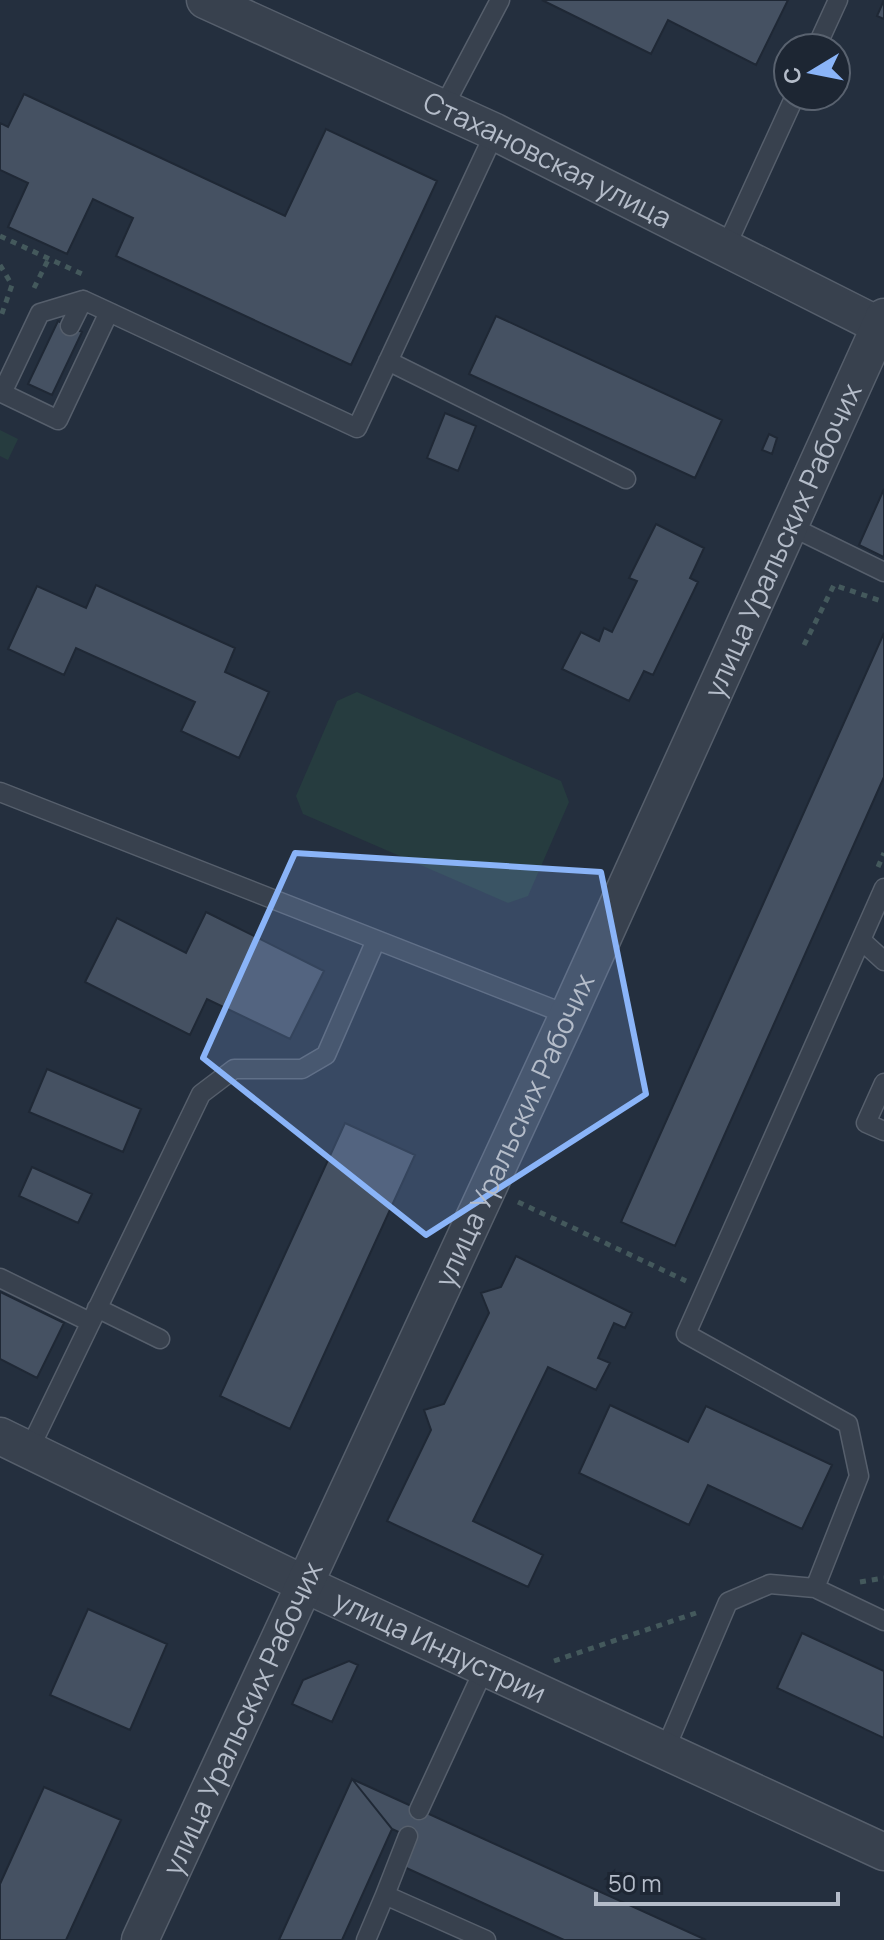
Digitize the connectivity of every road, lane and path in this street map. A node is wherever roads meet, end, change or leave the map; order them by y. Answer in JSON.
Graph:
{"nodes":[{"id":1,"x":205,"y":0,"type":"edge"},
{"id":2,"x":500,"y":0,"type":"edge"},
{"id":3,"x":838,"y":0,"type":"edge"},
{"id":4,"x":252,"y":10,"type":"edge"},
{"id":5,"x":823,"y":32,"type":"edge"},
{"id":6,"x":443,"y":108,"type":"junction"},
{"id":7,"x":788,"y":112,"type":"edge"},
{"id":8,"x":495,"y":132,"type":"junction"},
{"id":9,"x":0,"y":236,"type":"edge"},
{"id":10,"x":725,"y":249,"type":"junction"},
{"id":11,"x":0,"y":265,"type":"edge"},
{"id":12,"x":87,"y":276,"type":"dead end"},
{"id":13,"x":83,"y":300,"type":"junction"},
{"id":14,"x":109,"y":312,"type":"junction"},
{"id":15,"x":0,"y":319,"type":"edge"},
{"id":16,"x":883,"y":324,"type":"edge"},
{"id":17,"x":70,"y":326,"type":"dead end"},
{"id":18,"x":388,"y":361,"type":"junction"},
{"id":19,"x":626,"y":479,"type":"dead end"},
{"id":20,"x":788,"y":525,"type":"junction"},
{"id":21,"x":884,"y":572,"type":"edge"},
{"id":22,"x":884,"y":602,"type":"edge"},
{"id":23,"x":804,"y":645,"type":"dead end"},
{"id":24,"x":0,"y":792,"type":"edge"},
{"id":25,"x":884,"y":853,"type":"edge"},
{"id":26,"x":878,"y":885,"type":"edge"},
{"id":27,"x":376,"y":940,"type":"junction"},
{"id":28,"x":861,"y":940,"type":"junction"},
{"id":29,"x":884,"y":961,"type":"edge"},
{"id":30,"x":568,"y":1015,"type":"junction"},
{"id":31,"x":884,"y":1083,"type":"edge"},
{"id":32,"x":884,"y":1131,"type":"edge"},
{"id":33,"x":512,"y":1199,"type":"dead end"},
{"id":34,"x":0,"y":1278,"type":"edge"},
{"id":35,"x":692,"y":1283,"type":"dead end"},
{"id":36,"x":94,"y":1315,"type":"junction"},
{"id":37,"x":160,"y":1339,"type":"dead end"},
{"id":38,"x":14,"y":1443,"type":"edge"},
{"id":39,"x":304,"y":1584,"type":"junction"},
{"id":40,"x":815,"y":1588,"type":"junction"},
{"id":41,"x":728,"y":1602,"type":"junction"},
{"id":42,"x":884,"y":1621,"type":"edge"},
{"id":43,"x":497,"y":1672,"type":"junction"},
{"id":44,"x":665,"y":1750,"type":"junction"},
{"id":45,"x":419,"y":1810,"type":"dead end"},
{"id":46,"x":408,"y":1836,"type":"dead end"},
{"id":47,"x":884,"y":1852,"type":"edge"},
{"id":48,"x":385,"y":1895,"type":"junction"},
{"id":49,"x":140,"y":1940,"type":"edge"},
{"id":50,"x":366,"y":1940,"type":"edge"},
{"id":51,"x":486,"y":1940,"type":"edge"}],
"edges":[{"from":1,"to":4,"type":"street","name":"Стахановская улица"},
{"from":2,"to":6,"type":"lane"},
{"from":3,"to":5,"type":"lane"},
{"from":4,"to":6,"type":"street","name":"Стахановская улица"},
{"from":6,"to":8,"type":"street","name":"Стахановская улица"},
{"from":7,"to":10,"type":"lane"},
{"from":8,"to":10,"type":"street","name":"Стахановская улица"},
{"from":8,"to":18,"type":"lane"},
{"from":9,"to":12,"type":"path"},
{"from":10,"to":16,"type":"street","name":"Стахановская улица"},
{"from":11,"to":15,"type":"path"},
{"from":13,"to":14,"type":"lane"},
{"from":13,"to":14,"type":"lane"},
{"from":13,"to":17,"type":"lane"},
{"from":14,"to":18,"type":"lane"},
{"from":16,"to":20,"type":"street","name":"улица Уральских Рабочих"},
{"from":18,"to":19,"type":"lane"},
{"from":20,"to":21,"type":"lane"},
{"from":20,"to":30,"type":"street","name":"улица Уральских Рабочих"},
{"from":22,"to":23,"type":"path"},
{"from":24,"to":27,"type":"lane"},
{"from":25,"to":26,"type":"path"},
{"from":26,"to":28,"type":"lane"},
{"from":27,"to":30,"type":"lane"},
{"from":27,"to":36,"type":"lane"},
{"from":28,"to":29,"type":"lane"},
{"from":28,"to":40,"type":"lane"},
{"from":30,"to":39,"type":"street","name":"улица Уральских Рабочих"},
{"from":31,"to":32,"type":"lane"},
{"from":33,"to":35,"type":"path"},
{"from":34,"to":36,"type":"lane"},
{"from":36,"to":37,"type":"lane"},
{"from":36,"to":38,"type":"lane"},
{"from":38,"to":39,"type":"street","name":"улица Индустрии"},
{"from":39,"to":43,"type":"street","name":"улица Индустрии"},
{"from":39,"to":49,"type":"street","name":"улица Уральских Рабочих"},
{"from":40,"to":41,"type":"lane"},
{"from":40,"to":42,"type":"lane"},
{"from":41,"to":43,"type":"path"},
{"from":41,"to":44,"type":"lane"},
{"from":43,"to":44,"type":"street","name":"улица Индустрии"},
{"from":43,"to":45,"type":"lane"},
{"from":44,"to":47,"type":"street","name":"улица Индустрии"},
{"from":46,"to":48,"type":"lane"},
{"from":48,"to":50,"type":"lane"},
{"from":48,"to":51,"type":"lane"}]}
